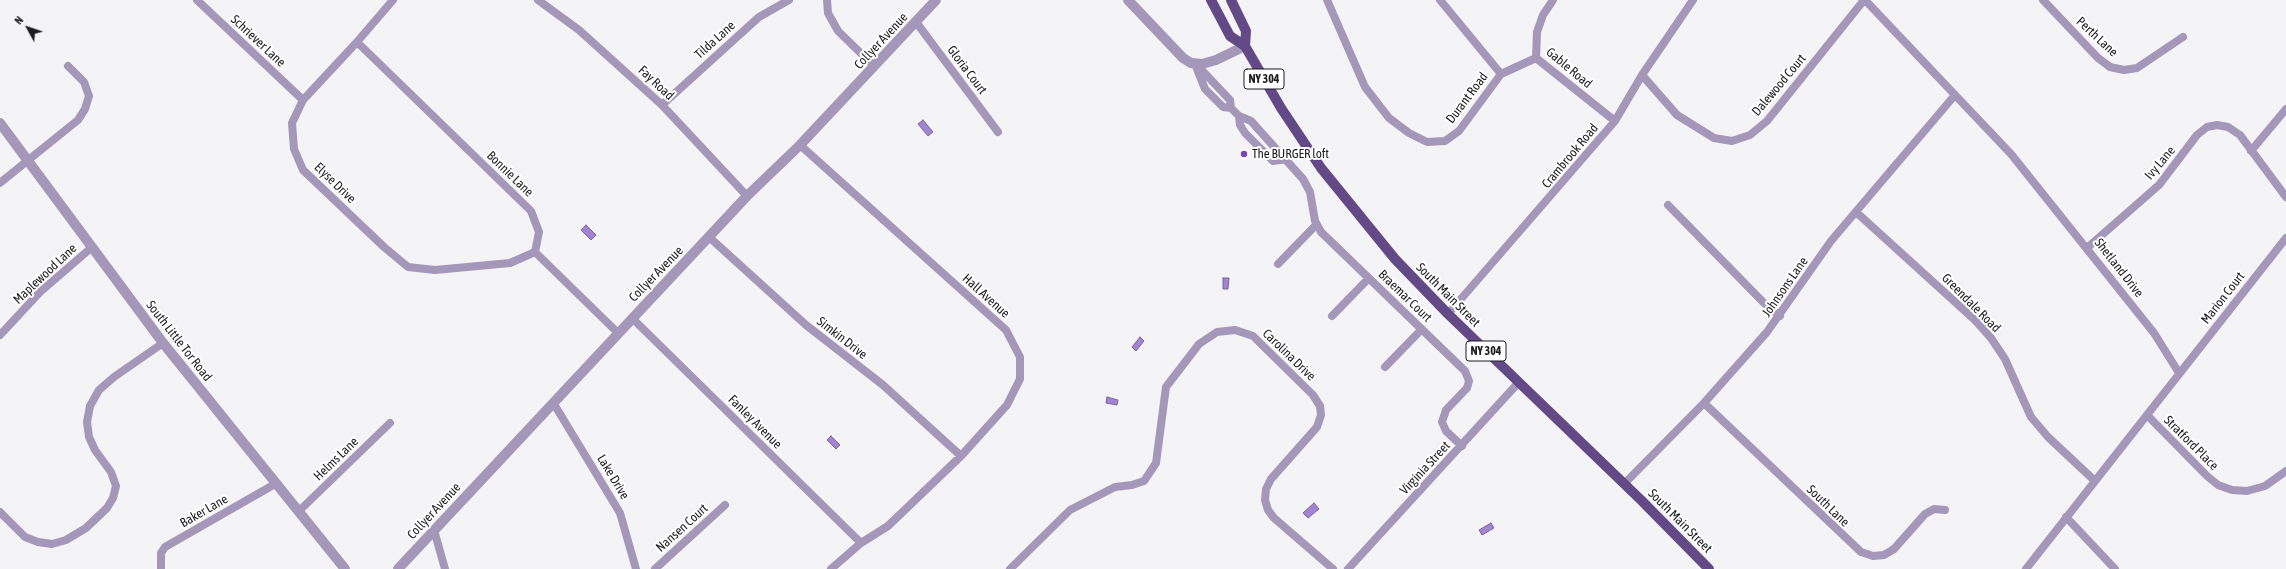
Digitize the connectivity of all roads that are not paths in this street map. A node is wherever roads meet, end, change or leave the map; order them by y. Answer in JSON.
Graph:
{"nodes":[{"id":1,"x":197,"y":0,"type":"edge"},
{"id":2,"x":393,"y":0,"type":"edge"},
{"id":3,"x":538,"y":0,"type":"edge"},
{"id":4,"x":789,"y":0,"type":"edge"},
{"id":5,"x":827,"y":0,"type":"edge"},
{"id":6,"x":936,"y":0,"type":"edge"},
{"id":7,"x":1128,"y":0,"type":"edge"},
{"id":8,"x":1211,"y":0,"type":"edge"},
{"id":9,"x":1231,"y":0,"type":"edge"},
{"id":10,"x":1327,"y":0,"type":"edge"},
{"id":11,"x":1440,"y":0,"type":"edge"},
{"id":12,"x":1553,"y":0,"type":"edge"},
{"id":13,"x":1693,"y":0,"type":"edge"},
{"id":14,"x":1865,"y":0,"type":"edge"},
{"id":15,"x":2043,"y":0,"type":"edge"},
{"id":16,"x":916,"y":22,"type":"junction"},
{"id":17,"x":2183,"y":37,"type":"dead end"},
{"id":18,"x":357,"y":42,"type":"junction"},
{"id":19,"x":1245,"y":46,"type":"junction"},
{"id":20,"x":1536,"y":58,"type":"junction"},
{"id":21,"x":1195,"y":64,"type":"junction"},
{"id":22,"x":68,"y":66,"type":"dead end"},
{"id":23,"x":874,"y":66,"type":"junction"},
{"id":24,"x":1500,"y":74,"type":"junction"},
{"id":25,"x":1642,"y":75,"type":"junction"},
{"id":26,"x":1955,"y":95,"type":"junction"},
{"id":27,"x":304,"y":100,"type":"junction"},
{"id":28,"x":662,"y":105,"type":"junction"},
{"id":29,"x":2286,"y":109,"type":"edge"},
{"id":30,"x":1239,"y":116,"type":"junction"},
{"id":31,"x":1615,"y":121,"type":"junction"},
{"id":32,"x":0,"y":123,"type":"edge"},
{"id":33,"x":998,"y":132,"type":"dead end"},
{"id":34,"x":800,"y":145,"type":"junction"},
{"id":35,"x":2251,"y":151,"type":"junction"},
{"id":36,"x":1286,"y":159,"type":"junction"},
{"id":37,"x":28,"y":160,"type":"junction"},
{"id":38,"x":0,"y":183,"type":"edge"},
{"id":39,"x":747,"y":196,"type":"junction"},
{"id":40,"x":2286,"y":197,"type":"edge"},
{"id":41,"x":1668,"y":205,"type":"dead end"},
{"id":42,"x":1856,"y":212,"type":"junction"},
{"id":43,"x":1316,"y":225,"type":"junction"},
{"id":44,"x":709,"y":237,"type":"junction"},
{"id":45,"x":2286,"y":238,"type":"edge"},
{"id":46,"x":91,"y":248,"type":"junction"},
{"id":47,"x":2087,"y":248,"type":"junction"},
{"id":48,"x":535,"y":252,"type":"junction"},
{"id":49,"x":1278,"y":264,"type":"dead end"},
{"id":50,"x":1368,"y":278,"type":"junction"},
{"id":51,"x":1448,"y":314,"type":"junction"},
{"id":52,"x":1332,"y":316,"type":"dead end"},
{"id":53,"x":1780,"y":316,"type":"junction"},
{"id":54,"x":632,"y":318,"type":"junction"},
{"id":55,"x":1422,"y":329,"type":"junction"},
{"id":56,"x":618,"y":333,"type":"junction"},
{"id":57,"x":0,"y":335,"type":"edge"},
{"id":58,"x":162,"y":343,"type":"junction"},
{"id":59,"x":1385,"y":367,"type":"dead end"},
{"id":60,"x":2180,"y":373,"type":"junction"},
{"id":61,"x":1519,"y":382,"type":"junction"},
{"id":62,"x":1704,"y":403,"type":"junction"},
{"id":63,"x":554,"y":404,"type":"junction"},
{"id":64,"x":2147,"y":415,"type":"junction"},
{"id":65,"x":390,"y":423,"type":"dead end"},
{"id":66,"x":1462,"y":446,"type":"junction"},
{"id":67,"x":961,"y":456,"type":"junction"},
{"id":68,"x":2286,"y":472,"type":"edge"},
{"id":69,"x":2095,"y":481,"type":"junction"},
{"id":70,"x":275,"y":484,"type":"junction"},
{"id":71,"x":1624,"y":484,"type":"junction"},
{"id":72,"x":725,"y":505,"type":"dead end"},
{"id":73,"x":1945,"y":510,"type":"dead end"},
{"id":74,"x":0,"y":512,"type":"edge"},
{"id":75,"x":298,"y":512,"type":"junction"},
{"id":76,"x":2066,"y":517,"type":"junction"},
{"id":77,"x":434,"y":530,"type":"junction"},
{"id":78,"x":861,"y":543,"type":"junction"},
{"id":79,"x":160,"y":569,"type":"edge"},
{"id":80,"x":345,"y":569,"type":"edge"},
{"id":81,"x":398,"y":569,"type":"edge"},
{"id":82,"x":445,"y":569,"type":"edge"},
{"id":83,"x":636,"y":569,"type":"edge"},
{"id":84,"x":655,"y":569,"type":"edge"},
{"id":85,"x":832,"y":569,"type":"edge"},
{"id":86,"x":1010,"y":569,"type":"edge"},
{"id":87,"x":1332,"y":569,"type":"edge"},
{"id":88,"x":1348,"y":569,"type":"edge"},
{"id":89,"x":1708,"y":569,"type":"edge"},
{"id":90,"x":2026,"y":569,"type":"edge"},
{"id":91,"x":2115,"y":569,"type":"edge"}],
"edges":[{"from":1,"to":27,"type":"street","name":"Schriever Lane"},
{"from":2,"to":18,"type":"street","name":"Elyse Drive"},
{"from":3,"to":28,"type":"street","name":"Fay Road"},
{"from":4,"to":28,"type":"street","name":"Tilda Lane"},
{"from":5,"to":23,"type":"street"},
{"from":6,"to":16,"type":"street","name":"Collyer Avenue"},
{"from":7,"to":21,"type":"street"},
{"from":8,"to":19,"type":"main road","number":"NY 304"},
{"from":9,"to":19,"type":"main road","number":"NY 304"},
{"from":10,"to":24,"type":"street","name":"Durant Road"},
{"from":11,"to":24,"type":"street"},
{"from":12,"to":20,"type":"street","name":"Gable Road"},
{"from":13,"to":25,"type":"street","name":"Crambrook Road"},
{"from":14,"to":25,"type":"street","name":"Dalewood Court"},
{"from":14,"to":26,"type":"street","name":"Shetland Drive"},
{"from":15,"to":17,"type":"street","name":"Perth Lane"},
{"from":16,"to":23,"type":"street","name":"Collyer Avenue"},
{"from":16,"to":33,"type":"street","name":"Gloria Court"},
{"from":18,"to":27,"type":"street","name":"Elyse Drive"},
{"from":18,"to":48,"type":"street","name":"Bonnie Lane"},
{"from":19,"to":21,"type":"street"},
{"from":19,"to":51,"type":"main road","name":"South Main Street","number":"NY 304"},
{"from":20,"to":24,"type":"street","name":"Durant Road"},
{"from":20,"to":31,"type":"street","name":"Gable Road"},
{"from":21,"to":30,"type":"street"},
{"from":22,"to":37,"type":"street"},
{"from":23,"to":34,"type":"street","name":"Collyer Avenue"},
{"from":25,"to":31,"type":"street","name":"Crambrook Road"},
{"from":26,"to":42,"type":"street","name":"Johnsons Lane"},
{"from":26,"to":47,"type":"street","name":"Shetland Drive"},
{"from":27,"to":48,"type":"street","name":"Elyse Drive"},
{"from":28,"to":39,"type":"street","name":"Fay Road"},
{"from":29,"to":35,"type":"street"},
{"from":30,"to":36,"type":"street"},
{"from":30,"to":36,"type":"street"},
{"from":31,"to":51,"type":"street","name":"Crambrook Road"},
{"from":32,"to":37,"type":"street","name":"South Little Tor Road"},
{"from":34,"to":39,"type":"street","name":"Collyer Avenue"},
{"from":34,"to":67,"type":"street","name":"Hall Avenue"},
{"from":35,"to":40,"type":"street"},
{"from":35,"to":47,"type":"street","name":"Ivy Lane"},
{"from":36,"to":43,"type":"street"},
{"from":37,"to":38,"type":"street"},
{"from":37,"to":46,"type":"street","name":"South Little Tor Road"},
{"from":39,"to":44,"type":"street","name":"Collyer Avenue"},
{"from":41,"to":53,"type":"street"},
{"from":42,"to":53,"type":"street","name":"Johnsons Lane"},
{"from":42,"to":69,"type":"street","name":"Greendale Road"},
{"from":43,"to":49,"type":"street"},
{"from":43,"to":50,"type":"street","name":"Braemar Court"},
{"from":44,"to":54,"type":"street","name":"Collyer Avenue"},
{"from":44,"to":67,"type":"street","name":"Simkin Drive"},
{"from":45,"to":60,"type":"street","name":"Marion Court"},
{"from":46,"to":57,"type":"street","name":"Maplewood Lane"},
{"from":46,"to":58,"type":"street","name":"South Little Tor Road"},
{"from":47,"to":60,"type":"street","name":"Shetland Drive"},
{"from":48,"to":56,"type":"street"},
{"from":50,"to":52,"type":"street"},
{"from":50,"to":55,"type":"street","name":"Braemar Court"},
{"from":51,"to":61,"type":"main road","name":"South Main Street","number":"NY 304"},
{"from":53,"to":62,"type":"street","name":"Johnsons Lane"},
{"from":54,"to":56,"type":"street","name":"Collyer Avenue"},
{"from":54,"to":78,"type":"street","name":"Fanley Avenue"},
{"from":55,"to":59,"type":"street"},
{"from":55,"to":66,"type":"street","name":"Braemar Court"},
{"from":56,"to":63,"type":"street","name":"Collyer Avenue"},
{"from":58,"to":70,"type":"street","name":"South Little Tor Road"},
{"from":58,"to":74,"type":"street"},
{"from":60,"to":64,"type":"street"},
{"from":61,"to":66,"type":"street","name":"Virginia Street"},
{"from":61,"to":71,"type":"main road","name":"South Main Street","number":"NY 304"},
{"from":62,"to":71,"type":"street","name":"Johnsons Lane"},
{"from":62,"to":73,"type":"street","name":"South Lane"},
{"from":63,"to":77,"type":"street","name":"Collyer Avenue"},
{"from":63,"to":83,"type":"street","name":"Lake Drive"},
{"from":64,"to":68,"type":"street","name":"Stratford Place"},
{"from":64,"to":69,"type":"street"},
{"from":65,"to":75,"type":"street","name":"Helms Lane"},
{"from":66,"to":88,"type":"street","name":"Virginia Street"},
{"from":67,"to":78,"type":"street","name":"Hall Avenue"},
{"from":69,"to":76,"type":"street"},
{"from":70,"to":75,"type":"street","name":"South Little Tor Road"},
{"from":70,"to":79,"type":"street","name":"Baker Lane"},
{"from":71,"to":89,"type":"main road","name":"South Main Street","number":"NY 304"},
{"from":72,"to":84,"type":"street","name":"Nansen Court"},
{"from":75,"to":80,"type":"street","name":"South Little Tor Road"},
{"from":76,"to":90,"type":"street"},
{"from":76,"to":91,"type":"street"},
{"from":77,"to":81,"type":"street","name":"Collyer Avenue"},
{"from":77,"to":82,"type":"street"},
{"from":78,"to":85,"type":"street","name":"Hall Avenue"},
{"from":86,"to":87,"type":"street","name":"Carolina Drive"}]}
